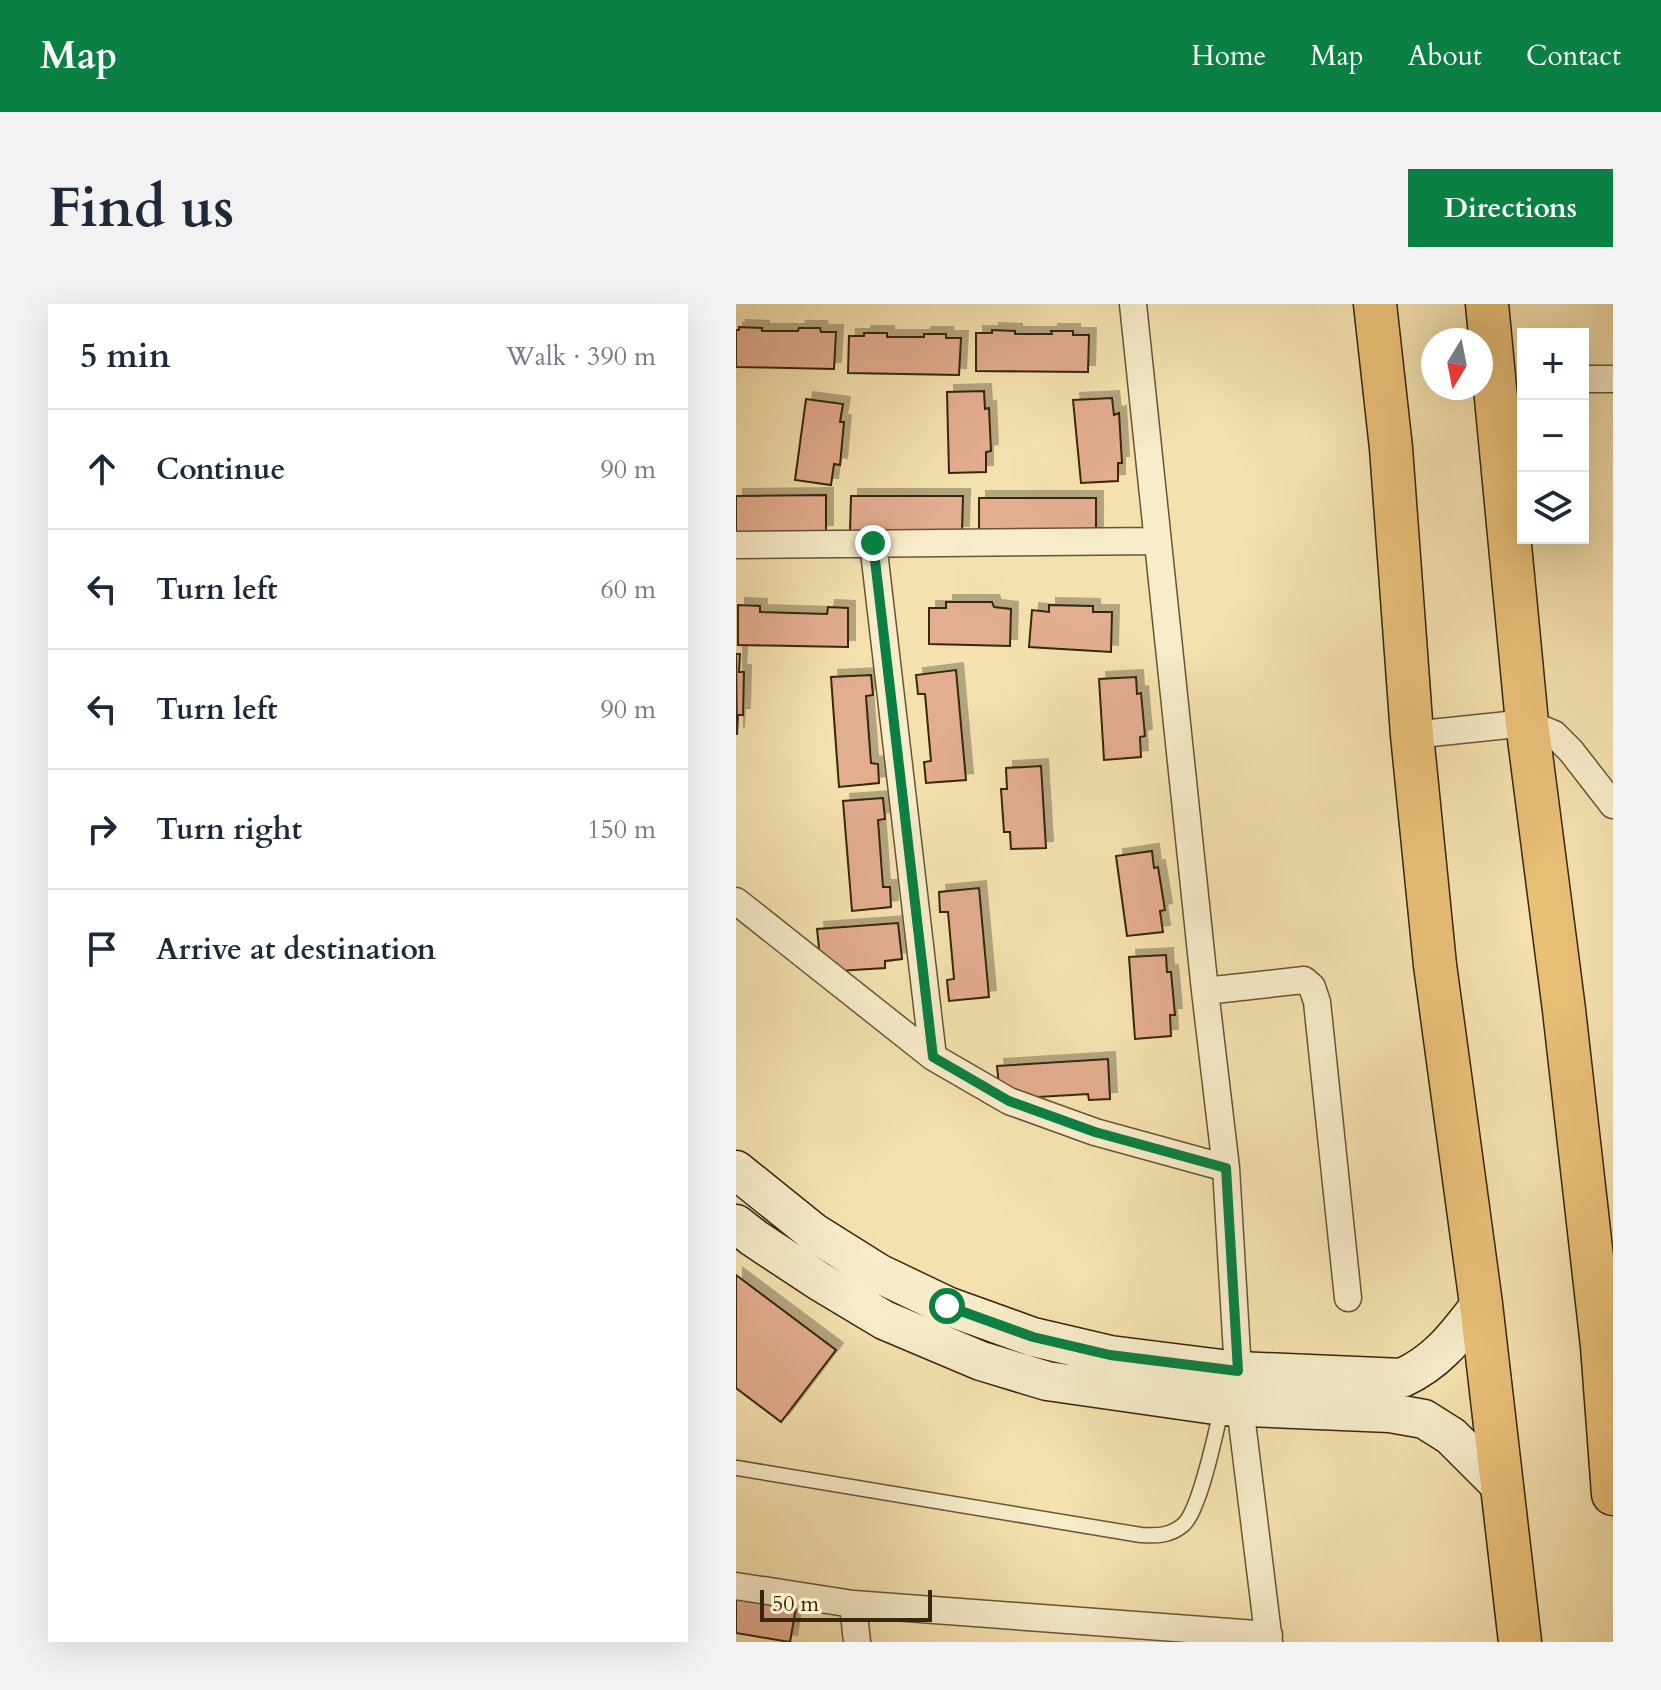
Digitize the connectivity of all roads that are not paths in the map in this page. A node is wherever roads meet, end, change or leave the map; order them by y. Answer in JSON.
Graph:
{"nodes":[{"id":1,"x":1133,"y":304,"type":"edge"},
{"id":2,"x":1375,"y":304,"type":"edge"},
{"id":3,"x":1487,"y":304,"type":"edge"},
{"id":4,"x":1589,"y":379,"type":"edge"},
{"id":5,"x":1613,"y":379,"type":"edge"},
{"id":6,"x":1510,"y":389,"type":"edge"},
{"id":7,"x":1157,"y":541,"type":"junction"},
{"id":8,"x":873,"y":543,"type":"junction"},
{"id":9,"x":736,"y":545,"type":"edge"},
{"id":10,"x":1527,"y":723,"type":"junction"},
{"id":11,"x":1412,"y":735,"type":"junction"},
{"id":12,"x":1613,"y":805,"type":"edge"},
{"id":13,"x":736,"y":901,"type":"edge"},
{"id":14,"x":1205,"y":991,"type":"junction"},
{"id":15,"x":933,"y":1057,"type":"junction"},
{"id":16,"x":1226,"y":1168,"type":"junction"},
{"id":17,"x":736,"y":1170,"type":"edge"},
{"id":18,"x":736,"y":1224,"type":"edge"},
{"id":19,"x":1348,"y":1298,"type":"dead end"},
{"id":20,"x":1481,"y":1304,"type":"junction"},
{"id":21,"x":1607,"y":1346,"type":"edge"},
{"id":22,"x":1233,"y":1394,"type":"junction"},
{"id":23,"x":737,"y":1468,"type":"edge"},
{"id":24,"x":1503,"y":1488,"type":"junction"},
{"id":25,"x":1613,"y":1494,"type":"edge"},
{"id":26,"x":736,"y":1586,"type":"edge"},
{"id":27,"x":853,"y":1604,"type":"junction"},
{"id":28,"x":1269,"y":1638,"type":"edge"},
{"id":29,"x":857,"y":1642,"type":"edge"},
{"id":30,"x":1520,"y":1642,"type":"edge"}],
"edges":[{"from":1,"to":7,"type":"street"},
{"from":2,"to":11,"type":"main road"},
{"from":3,"to":6,"type":"main road"},
{"from":4,"to":5,"type":"street"},
{"from":6,"to":10,"type":"main road"},
{"from":7,"to":8,"type":"street"},
{"from":7,"to":14,"type":"street"},
{"from":8,"to":9,"type":"street"},
{"from":8,"to":15,"type":"street"},
{"from":10,"to":11,"type":"street"},
{"from":10,"to":12,"type":"street"},
{"from":10,"to":21,"type":"main road"},
{"from":11,"to":20,"type":"main road"},
{"from":13,"to":15,"type":"street"},
{"from":14,"to":16,"type":"street"},
{"from":14,"to":19,"type":"street"},
{"from":15,"to":16,"type":"street"},
{"from":16,"to":22,"type":"street"},
{"from":17,"to":22,"type":"main road"},
{"from":18,"to":22,"type":"main road"},
{"from":20,"to":22,"type":"main road"},
{"from":20,"to":24,"type":"main road"},
{"from":21,"to":25,"type":"main road"},
{"from":22,"to":23,"type":"lane"},
{"from":22,"to":24,"type":"main road"},
{"from":22,"to":28,"type":"street"},
{"from":24,"to":30,"type":"main road"},
{"from":26,"to":27,"type":"street"},
{"from":27,"to":28,"type":"street"},
{"from":27,"to":29,"type":"street"}]}
